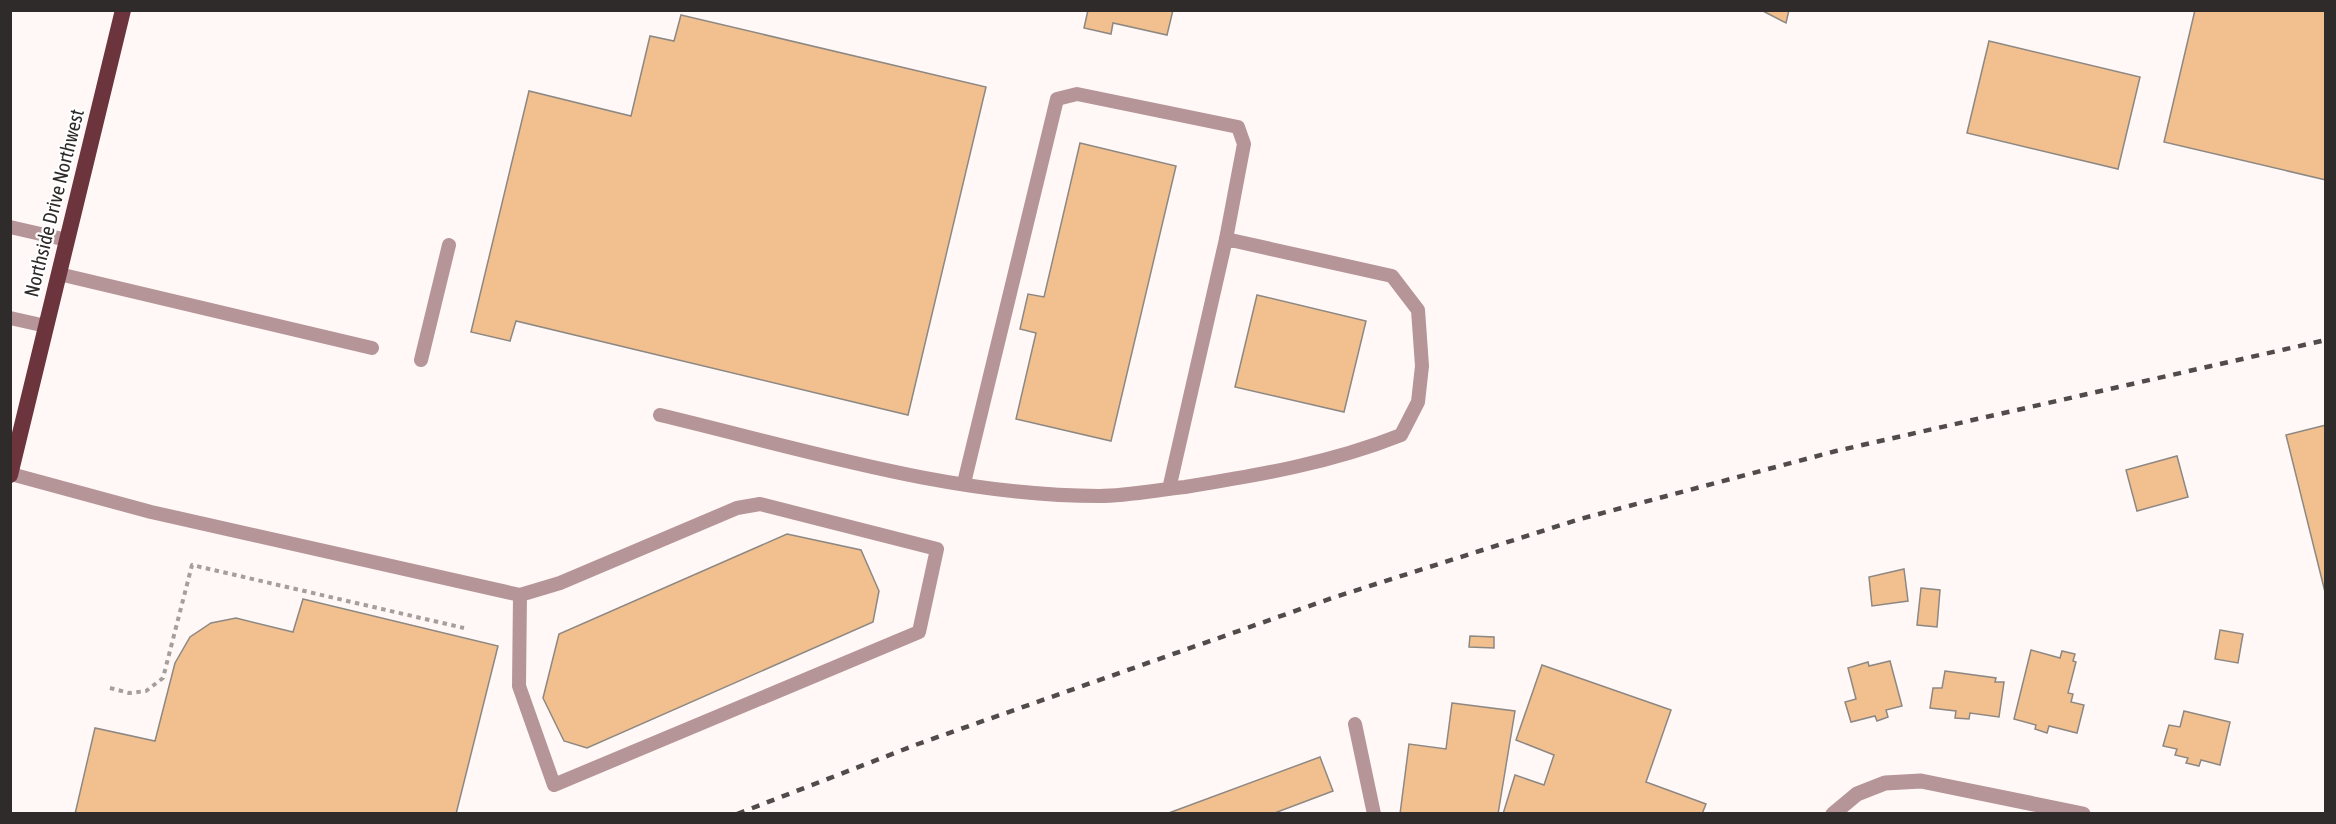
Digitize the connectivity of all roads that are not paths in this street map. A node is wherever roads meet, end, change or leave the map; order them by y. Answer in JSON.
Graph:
{"nodes":[{"id":1,"x":123,"y":10,"type":"edge"},
{"id":2,"x":10,"y":227,"type":"edge"},
{"id":3,"x":1226,"y":239,"type":"junction"},
{"id":4,"x":67,"y":240,"type":"junction"},
{"id":5,"x":449,"y":245,"type":"dead end"},
{"id":6,"x":59,"y":274,"type":"junction"},
{"id":7,"x":10,"y":318,"type":"edge"},
{"id":8,"x":46,"y":326,"type":"junction"},
{"id":9,"x":372,"y":348,"type":"dead end"},
{"id":10,"x":421,"y":360,"type":"dead end"},
{"id":11,"x":660,"y":416,"type":"dead end"},
{"id":12,"x":11,"y":475,"type":"edge"},
{"id":13,"x":964,"y":483,"type":"junction"},
{"id":14,"x":1169,"y":489,"type":"junction"},
{"id":15,"x":519,"y":595,"type":"junction"},
{"id":16,"x":1355,"y":724,"type":"dead end"},
{"id":17,"x":1374,"y":813,"type":"edge"},
{"id":18,"x":1833,"y":813,"type":"edge"},
{"id":19,"x":2083,"y":813,"type":"edge"}],
"edges":[{"from":1,"to":4,"type":"highway","name":"Northside Drive Northwest"},
{"from":2,"to":4,"type":"lane"},
{"from":3,"to":13,"type":"lane"},
{"from":3,"to":14,"type":"lane"},
{"from":3,"to":14,"type":"lane"},
{"from":4,"to":6,"type":"highway","name":"Northside Drive Northwest"},
{"from":5,"to":10,"type":"lane"},
{"from":6,"to":8,"type":"highway","name":"Northside Drive Northwest"},
{"from":6,"to":9,"type":"lane"},
{"from":7,"to":8,"type":"lane"},
{"from":8,"to":12,"type":"highway","name":"Northside Drive Northwest"},
{"from":11,"to":13,"type":"lane"},
{"from":12,"to":15,"type":"lane"},
{"from":13,"to":14,"type":"lane"},
{"from":15,"to":15,"type":"lane"},
{"from":16,"to":17,"type":"lane"},
{"from":18,"to":19,"type":"street"}]}
